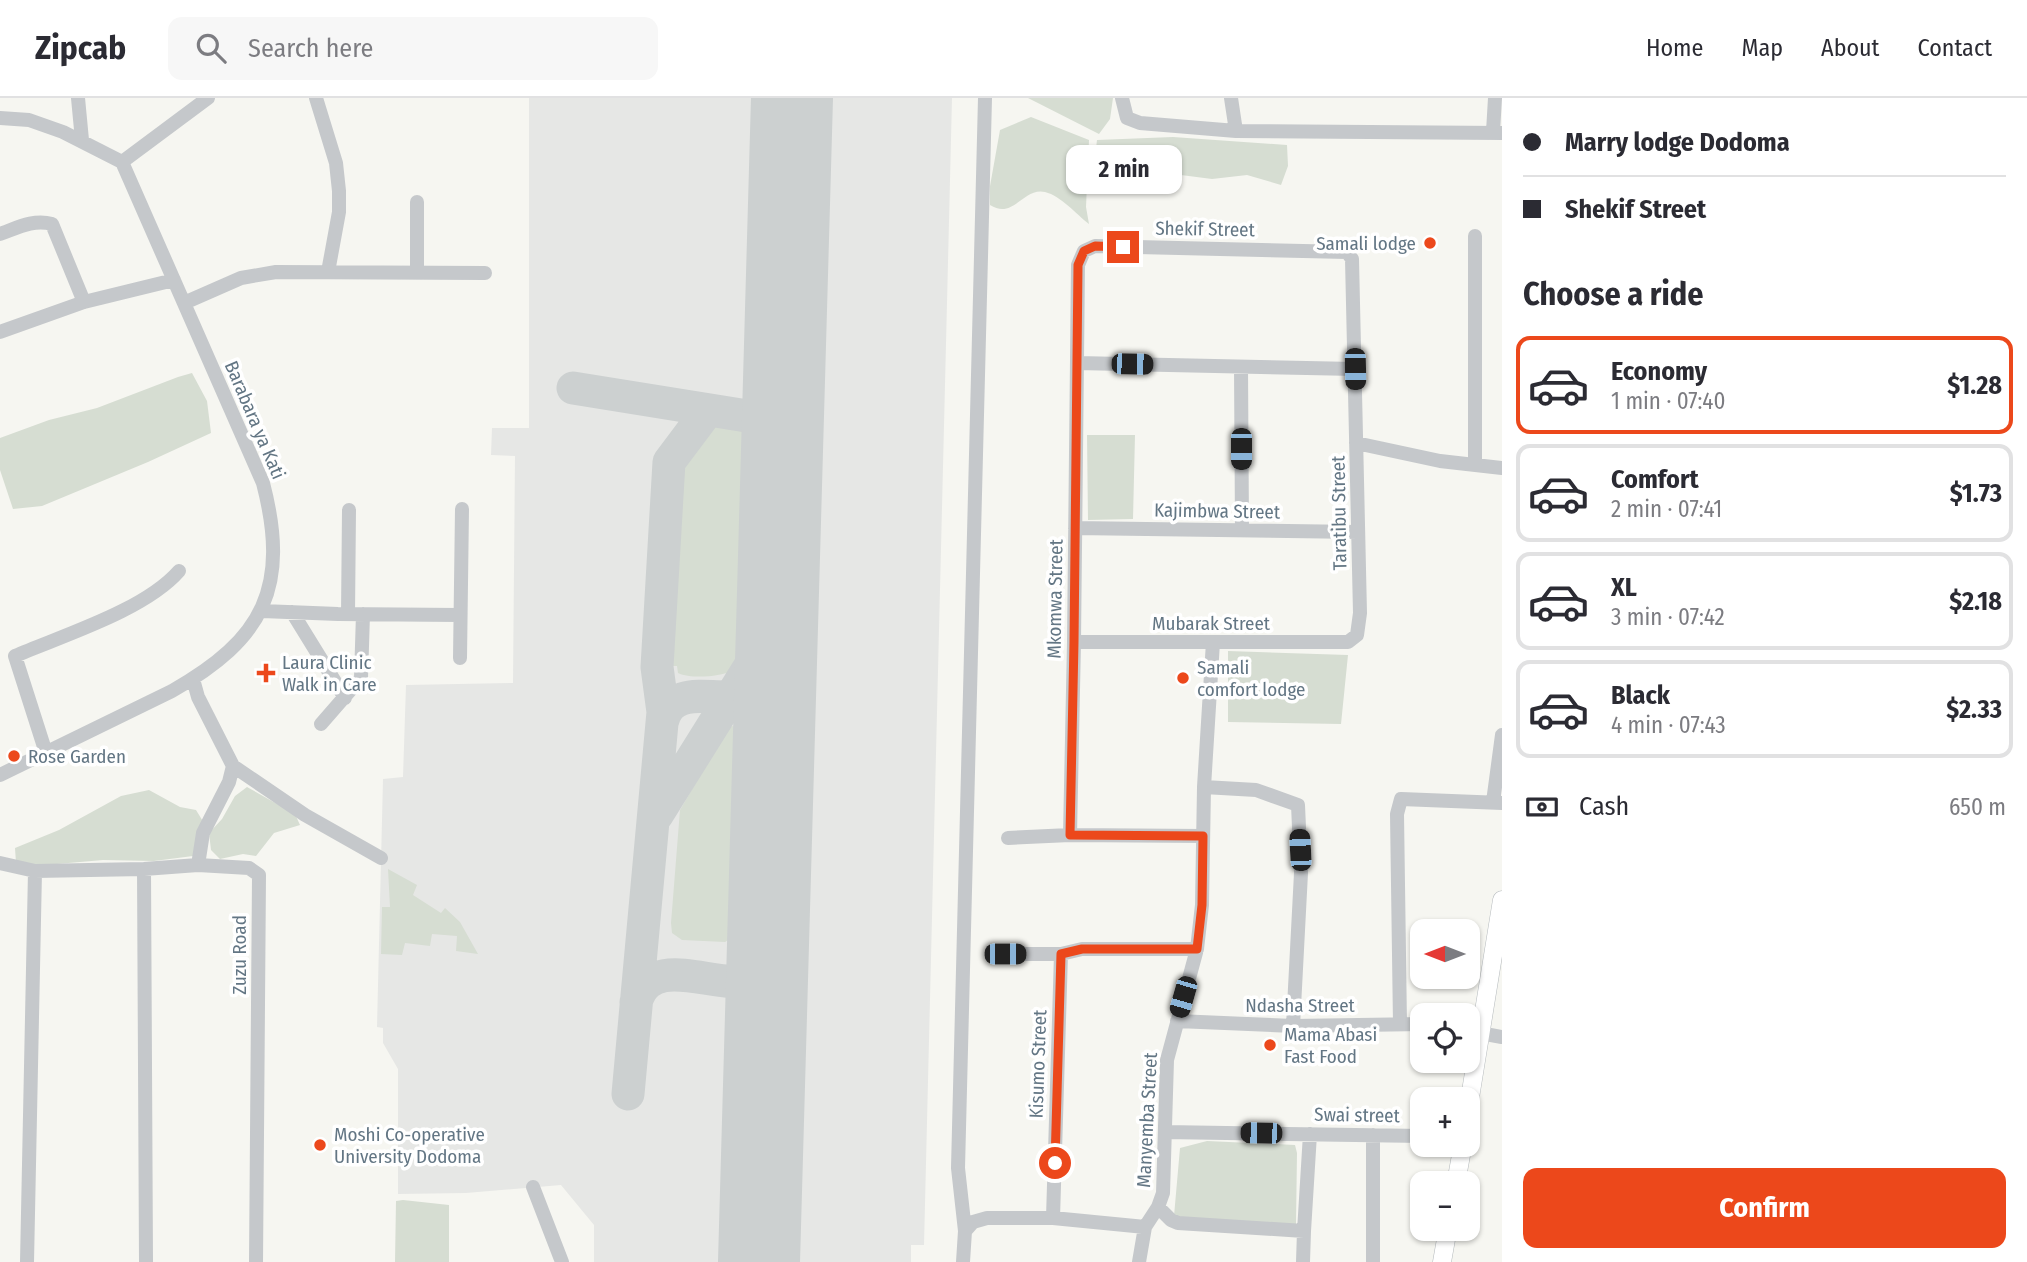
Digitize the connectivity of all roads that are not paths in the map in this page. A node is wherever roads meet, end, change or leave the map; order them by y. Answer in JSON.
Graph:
{"nodes":[{"id":1,"x":78,"y":98,"type":"edge"},
{"id":2,"x":316,"y":98,"type":"edge"},
{"id":3,"x":985,"y":98,"type":"edge"},
{"id":4,"x":1122,"y":98,"type":"edge"},
{"id":5,"x":1231,"y":98,"type":"edge"},
{"id":6,"x":1495,"y":98,"type":"edge"},
{"id":7,"x":203,"y":99,"type":"edge"},
{"id":8,"x":0,"y":118,"type":"edge"},
{"id":9,"x":1236,"y":131,"type":"junction"},
{"id":10,"x":1498,"y":133,"type":"edge"},
{"id":11,"x":82,"y":140,"type":"junction"},
{"id":12,"x":122,"y":162,"type":"junction"},
{"id":13,"x":418,"y":202,"type":"dead end"},
{"id":14,"x":0,"y":234,"type":"edge"},
{"id":15,"x":1475,"y":236,"type":"dead end"},
{"id":16,"x":328,"y":272,"type":"junction"},
{"id":17,"x":417,"y":273,"type":"junction"},
{"id":18,"x":485,"y":273,"type":"dead end"},
{"id":19,"x":174,"y":280,"type":"junction"},
{"id":20,"x":84,"y":302,"type":"junction"},
{"id":21,"x":184,"y":303,"type":"junction"},
{"id":22,"x":0,"y":332,"type":"edge"},
{"id":23,"x":1077,"y":363,"type":"junction"},
{"id":24,"x":1241,"y":367,"type":"junction"},
{"id":25,"x":1355,"y":369,"type":"junction"},
{"id":26,"x":1356,"y":443,"type":"junction"},
{"id":27,"x":1475,"y":464,"type":"junction"},
{"id":28,"x":1502,"y":468,"type":"edge"},
{"id":29,"x":461,"y":509,"type":"dead end"},
{"id":30,"x":349,"y":510,"type":"dead end"},
{"id":31,"x":1075,"y":527,"type":"junction"},
{"id":32,"x":1242,"y":530,"type":"junction"},
{"id":33,"x":1358,"y":532,"type":"junction"},
{"id":34,"x":179,"y":570,"type":"dead end"},
{"id":35,"x":262,"y":611,"type":"junction"},
{"id":36,"x":292,"y":612,"type":"junction"},
{"id":37,"x":348,"y":614,"type":"junction"},
{"id":38,"x":363,"y":614,"type":"junction"},
{"id":39,"x":460,"y":615,"type":"junction"},
{"id":40,"x":1074,"y":642,"type":"junction"},
{"id":41,"x":1213,"y":642,"type":"junction"},
{"id":42,"x":1348,"y":642,"type":"joint"},
{"id":43,"x":460,"y":658,"type":"dead end"},
{"id":44,"x":193,"y":679,"type":"junction"},
{"id":45,"x":345,"y":698,"type":"junction"},
{"id":46,"x":321,"y":724,"type":"dead end"},
{"id":47,"x":1502,"y":735,"type":"edge"},
{"id":48,"x":46,"y":753,"type":"junction"},
{"id":49,"x":233,"y":766,"type":"junction"},
{"id":50,"x":0,"y":775,"type":"edge"},
{"id":51,"x":1205,"y":787,"type":"junction"},
{"id":52,"x":1497,"y":803,"type":"edge"},
{"id":53,"x":1070,"y":835,"type":"junction"},
{"id":54,"x":1203,"y":836,"type":"junction"},
{"id":55,"x":1008,"y":838,"type":"dead end"},
{"id":56,"x":381,"y":858,"type":"dead end"},
{"id":57,"x":0,"y":863,"type":"edge"},
{"id":58,"x":198,"y":864,"type":"junction"},
{"id":59,"x":144,"y":869,"type":"junction"},
{"id":60,"x":35,"y":871,"type":"junction"},
{"id":61,"x":1502,"y":901,"type":"edge"},
{"id":62,"x":1197,"y":949,"type":"junction"},
{"id":63,"x":1005,"y":954,"type":"dead end"},
{"id":64,"x":1061,"y":954,"type":"junction"},
{"id":65,"x":1480,"y":1008,"type":"edge"},
{"id":66,"x":1177,"y":1021,"type":"junction"},
{"id":67,"x":1400,"y":1024,"type":"junction"},
{"id":68,"x":1410,"y":1024,"type":"edge"},
{"id":69,"x":1293,"y":1026,"type":"junction"},
{"id":70,"x":1480,"y":1029,"type":"edge"},
{"id":71,"x":1502,"y":1037,"type":"edge"},
{"id":72,"x":1165,"y":1132,"type":"junction"},
{"id":73,"x":1310,"y":1134,"type":"junction"},
{"id":74,"x":1373,"y":1135,"type":"junction"},
{"id":75,"x":1410,"y":1136,"type":"edge"},
{"id":76,"x":533,"y":1187,"type":"dead end"},
{"id":77,"x":1158,"y":1207,"type":"junction"},
{"id":78,"x":1054,"y":1218,"type":"junction"},
{"id":79,"x":1145,"y":1227,"type":"junction"},
{"id":80,"x":965,"y":1231,"type":"junction"},
{"id":81,"x":1304,"y":1231,"type":"junction"},
{"id":82,"x":1446,"y":1241,"type":"edge"},
{"id":83,"x":27,"y":1262,"type":"edge"},
{"id":84,"x":146,"y":1262,"type":"edge"},
{"id":85,"x":256,"y":1262,"type":"edge"},
{"id":86,"x":562,"y":1262,"type":"edge"},
{"id":87,"x":963,"y":1262,"type":"edge"},
{"id":88,"x":1139,"y":1262,"type":"edge"},
{"id":89,"x":1303,"y":1262,"type":"edge"},
{"id":90,"x":1373,"y":1262,"type":"edge"},
{"id":91,"x":1442,"y":1262,"type":"edge"}],
"edges":[{"from":1,"to":11,"type":"street"},
{"from":2,"to":16,"type":"street"},
{"from":3,"to":80,"type":"street"},
{"from":4,"to":9,"type":"street"},
{"from":5,"to":9,"type":"street"},
{"from":6,"to":10,"type":"street"},
{"from":7,"to":12,"type":"street"},
{"from":8,"to":11,"type":"street"},
{"from":9,"to":10,"type":"street"},
{"from":11,"to":12,"type":"street"},
{"from":12,"to":19,"type":"street","name":"Barabara ya Kati"},
{"from":13,"to":17,"type":"street"},
{"from":14,"to":20,"type":"street"},
{"from":15,"to":27,"type":"street"},
{"from":16,"to":17,"type":"street"},
{"from":16,"to":21,"type":"street"},
{"from":17,"to":18,"type":"street"},
{"from":19,"to":20,"type":"street"},
{"from":19,"to":21,"type":"street","name":"Barabara ya Kati"},
{"from":20,"to":22,"type":"street"},
{"from":21,"to":35,"type":"street","name":"Barabara ya Kati"},
{"from":23,"to":24,"type":"street"},
{"from":23,"to":25,"type":"street","name":"Shekif Street"},
{"from":23,"to":31,"type":"street","name":"Mkomwa Street"},
{"from":24,"to":25,"type":"street"},
{"from":24,"to":32,"type":"street"},
{"from":25,"to":26,"type":"street"},
{"from":26,"to":27,"type":"street","name":"Taratibu Street"},
{"from":26,"to":33,"type":"street","name":"Taratibu Street"},
{"from":27,"to":28,"type":"street","name":"Taratibu Street"},
{"from":29,"to":39,"type":"street"},
{"from":30,"to":37,"type":"street"},
{"from":31,"to":32,"type":"street","name":"Kajimbwa Street"},
{"from":31,"to":40,"type":"street","name":"Mkomwa Street"},
{"from":32,"to":33,"type":"street","name":"Kajimbwa Street"},
{"from":33,"to":42,"type":"street","name":"Taratibu Street"},
{"from":34,"to":48,"type":"street"},
{"from":35,"to":36,"type":"street"},
{"from":35,"to":44,"type":"street","name":"Barabara ya Kati"},
{"from":36,"to":37,"type":"street"},
{"from":36,"to":45,"type":"street"},
{"from":37,"to":38,"type":"street"},
{"from":38,"to":39,"type":"street"},
{"from":38,"to":45,"type":"street"},
{"from":39,"to":43,"type":"street"},
{"from":40,"to":41,"type":"street","name":"Mubarak Street"},
{"from":40,"to":53,"type":"street","name":"Mkomwa Street"},
{"from":41,"to":42,"type":"street","name":"Mubarak Street"},
{"from":41,"to":51,"type":"street","name":"Manyemba Street"},
{"from":44,"to":48,"type":"street","name":"Barabara ya Kati"},
{"from":44,"to":49,"type":"street"},
{"from":45,"to":46,"type":"street"},
{"from":47,"to":52,"type":"street"},
{"from":48,"to":50,"type":"street","name":"Barabara ya Kati"},
{"from":49,"to":56,"type":"street"},
{"from":49,"to":58,"type":"street"},
{"from":51,"to":54,"type":"street","name":"Manyemba Street"},
{"from":51,"to":69,"type":"street"},
{"from":52,"to":67,"type":"street"},
{"from":53,"to":54,"type":"street"},
{"from":53,"to":55,"type":"street"},
{"from":54,"to":62,"type":"street","name":"Manyemba Street"},
{"from":57,"to":60,"type":"street","name":"Zuzu Road"},
{"from":58,"to":59,"type":"street","name":"Zuzu Road"},
{"from":58,"to":85,"type":"street","name":"Zuzu Road"},
{"from":59,"to":60,"type":"street","name":"Zuzu Road"},
{"from":59,"to":84,"type":"street"},
{"from":60,"to":83,"type":"street"},
{"from":61,"to":65,"type":"main road"},
{"from":62,"to":64,"type":"street"},
{"from":62,"to":66,"type":"street","name":"Manyemba Street"},
{"from":63,"to":64,"type":"street"},
{"from":64,"to":78,"type":"street","name":"Kisumo Street"},
{"from":66,"to":69,"type":"street","name":"Ndasha Street"},
{"from":66,"to":72,"type":"street","name":"Manyemba Street"},
{"from":67,"to":68,"type":"street","name":"Ndasha Street"},
{"from":67,"to":69,"type":"street","name":"Ndasha Street"},
{"from":70,"to":71,"type":"street"},
{"from":72,"to":73,"type":"street","name":"Swai street"},
{"from":72,"to":77,"type":"street","name":"Manyemba Street"},
{"from":73,"to":74,"type":"street","name":"Swai street"},
{"from":73,"to":81,"type":"street"},
{"from":74,"to":75,"type":"street","name":"Swai street"},
{"from":74,"to":90,"type":"street"},
{"from":76,"to":86,"type":"street"},
{"from":77,"to":79,"type":"street","name":"Manyemba Street"},
{"from":77,"to":81,"type":"street"},
{"from":78,"to":79,"type":"street"},
{"from":78,"to":80,"type":"street"},
{"from":79,"to":88,"type":"street","name":"Manyemba Street"},
{"from":80,"to":87,"type":"street"},
{"from":81,"to":89,"type":"street"},
{"from":82,"to":91,"type":"main road"}]}
